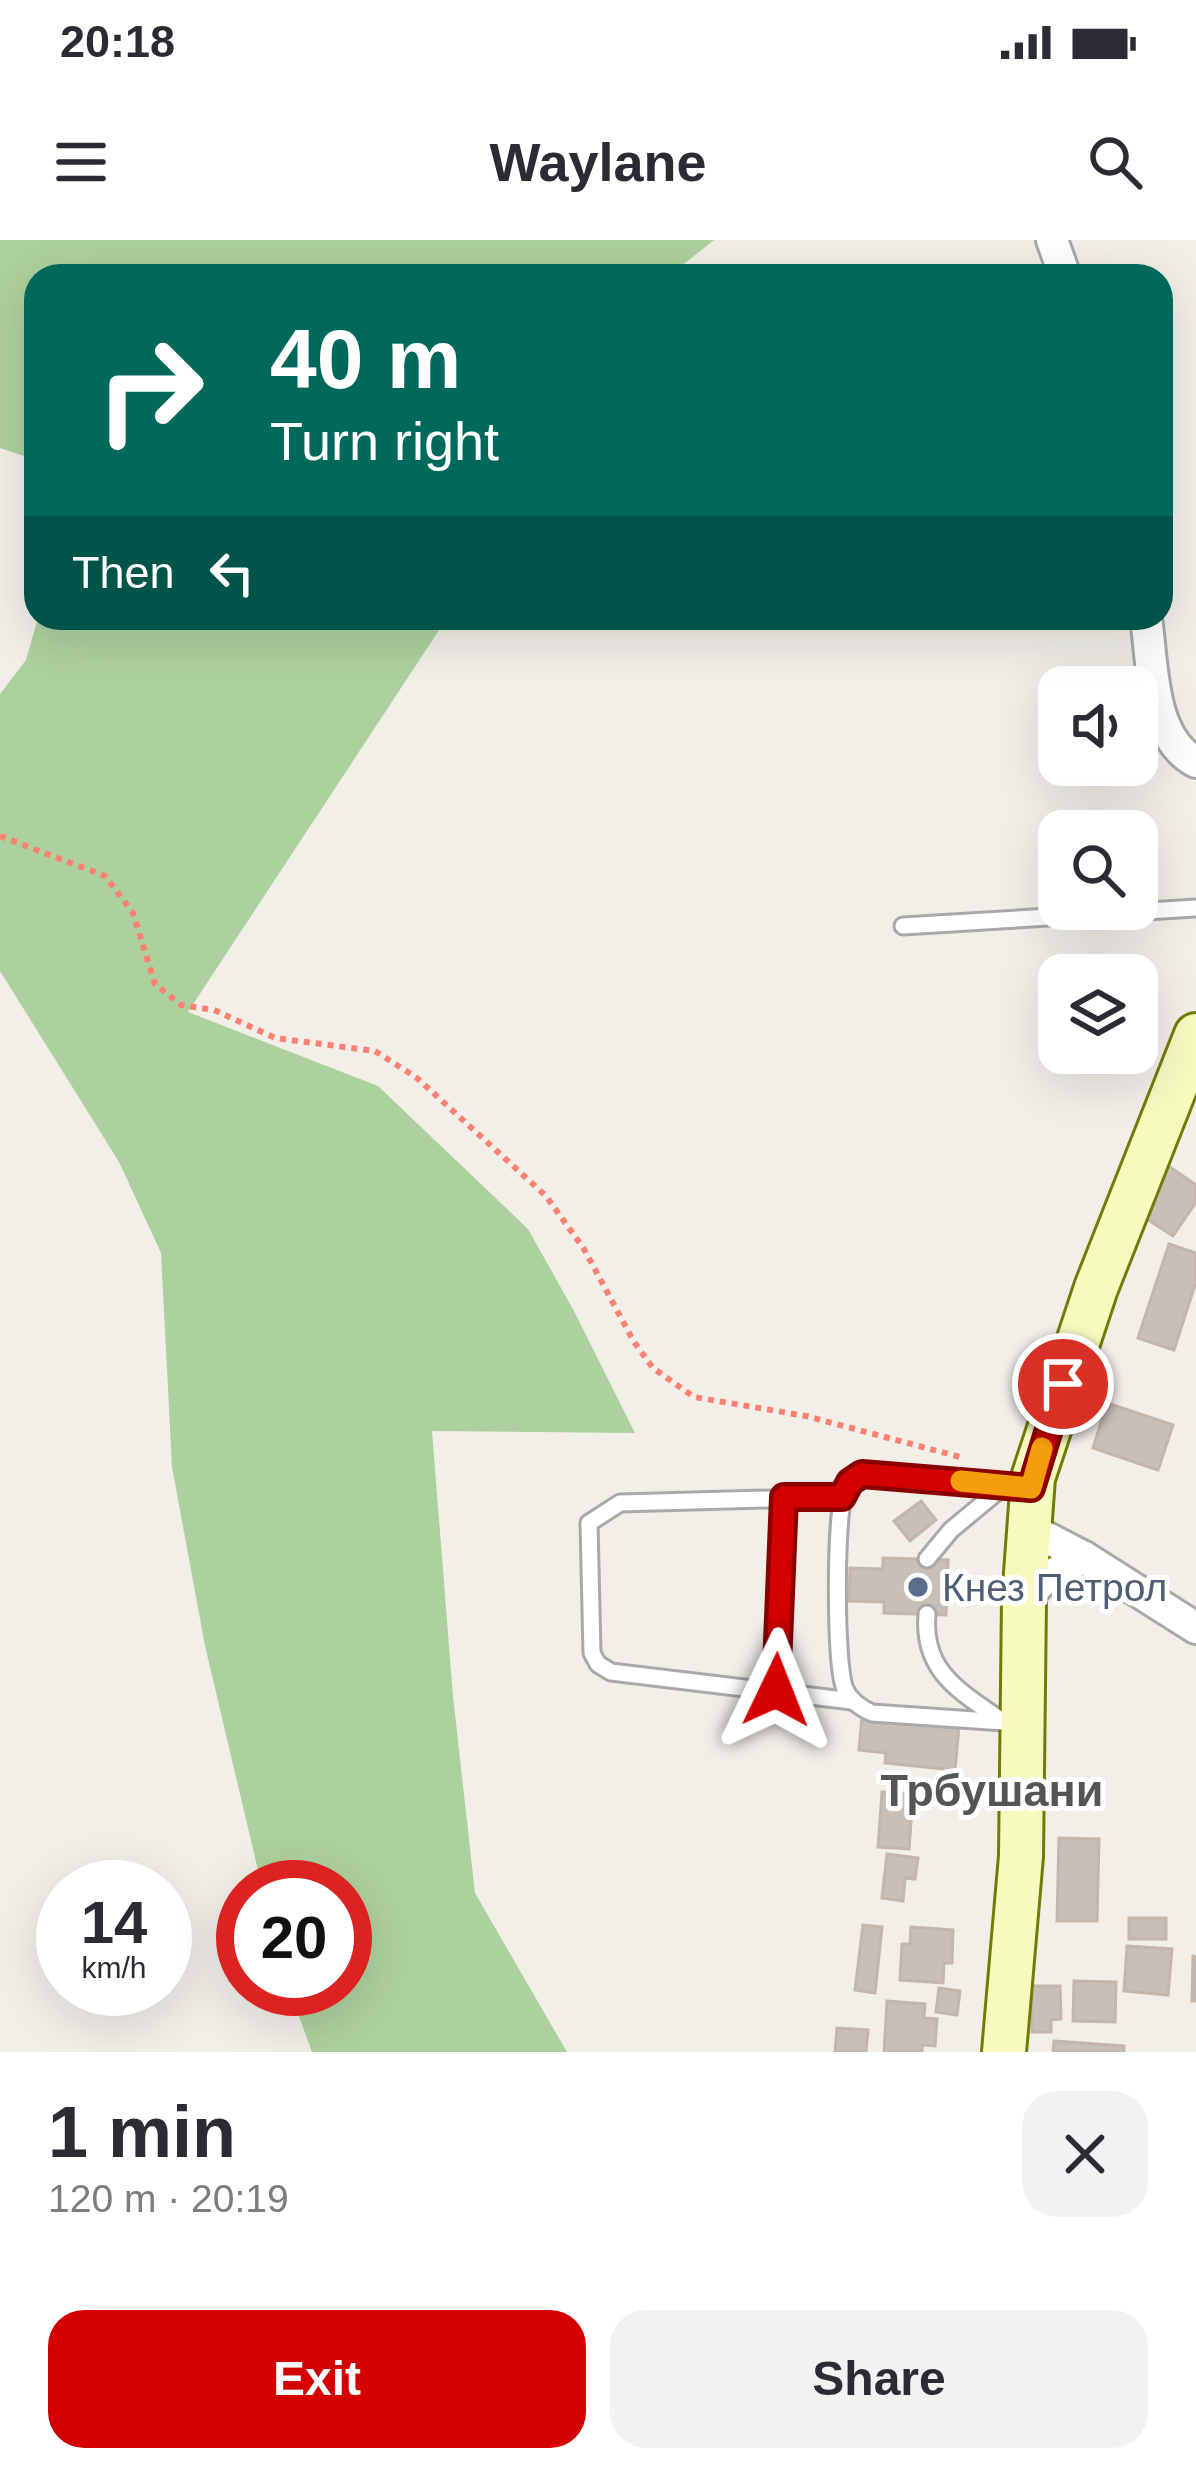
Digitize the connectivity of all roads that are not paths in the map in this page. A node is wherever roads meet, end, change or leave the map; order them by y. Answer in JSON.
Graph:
{"nodes":[{"id":1,"x":1148,"y":630,"type":"edge"},
{"id":2,"x":1196,"y":762,"type":"edge"},
{"id":3,"x":1196,"y":908,"type":"edge"},
{"id":4,"x":903,"y":926,"type":"dead end"},
{"id":5,"x":1196,"y":1035,"type":"edge"},
{"id":6,"x":784,"y":1497,"type":"junction"},
{"id":7,"x":842,"y":1497,"type":"junction"},
{"id":8,"x":1021,"y":1501,"type":"junction"},
{"id":9,"x":1084,"y":1557,"type":"junction"},
{"id":10,"x":927,"y":1559,"type":"dead end"},
{"id":11,"x":1024,"y":1600,"type":"junction"},
{"id":12,"x":927,"y":1614,"type":"dead end"},
{"id":13,"x":1196,"y":1628,"type":"edge"},
{"id":14,"x":776,"y":1690,"type":"junction"},
{"id":15,"x":852,"y":1701,"type":"junction"},
{"id":16,"x":1013,"y":1723,"type":"junction"},
{"id":17,"x":1004,"y":2052,"type":"edge"}],
"edges":[{"from":1,"to":2,"type":"street"},
{"from":3,"to":4,"type":"lane"},
{"from":5,"to":8,"type":"main road"},
{"from":6,"to":7,"type":"lane"},
{"from":6,"to":14,"type":"lane"},
{"from":6,"to":14,"type":"lane"},
{"from":7,"to":8,"type":"lane"},
{"from":7,"to":15,"type":"lane"},
{"from":8,"to":9,"type":"street"},
{"from":8,"to":10,"type":"lane"},
{"from":8,"to":11,"type":"main road"},
{"from":9,"to":11,"type":"street"},
{"from":9,"to":13,"type":"street"},
{"from":11,"to":16,"type":"main road"},
{"from":12,"to":16,"type":"lane"},
{"from":14,"to":15,"type":"lane"},
{"from":15,"to":16,"type":"lane"},
{"from":16,"to":17,"type":"main road"}]}
